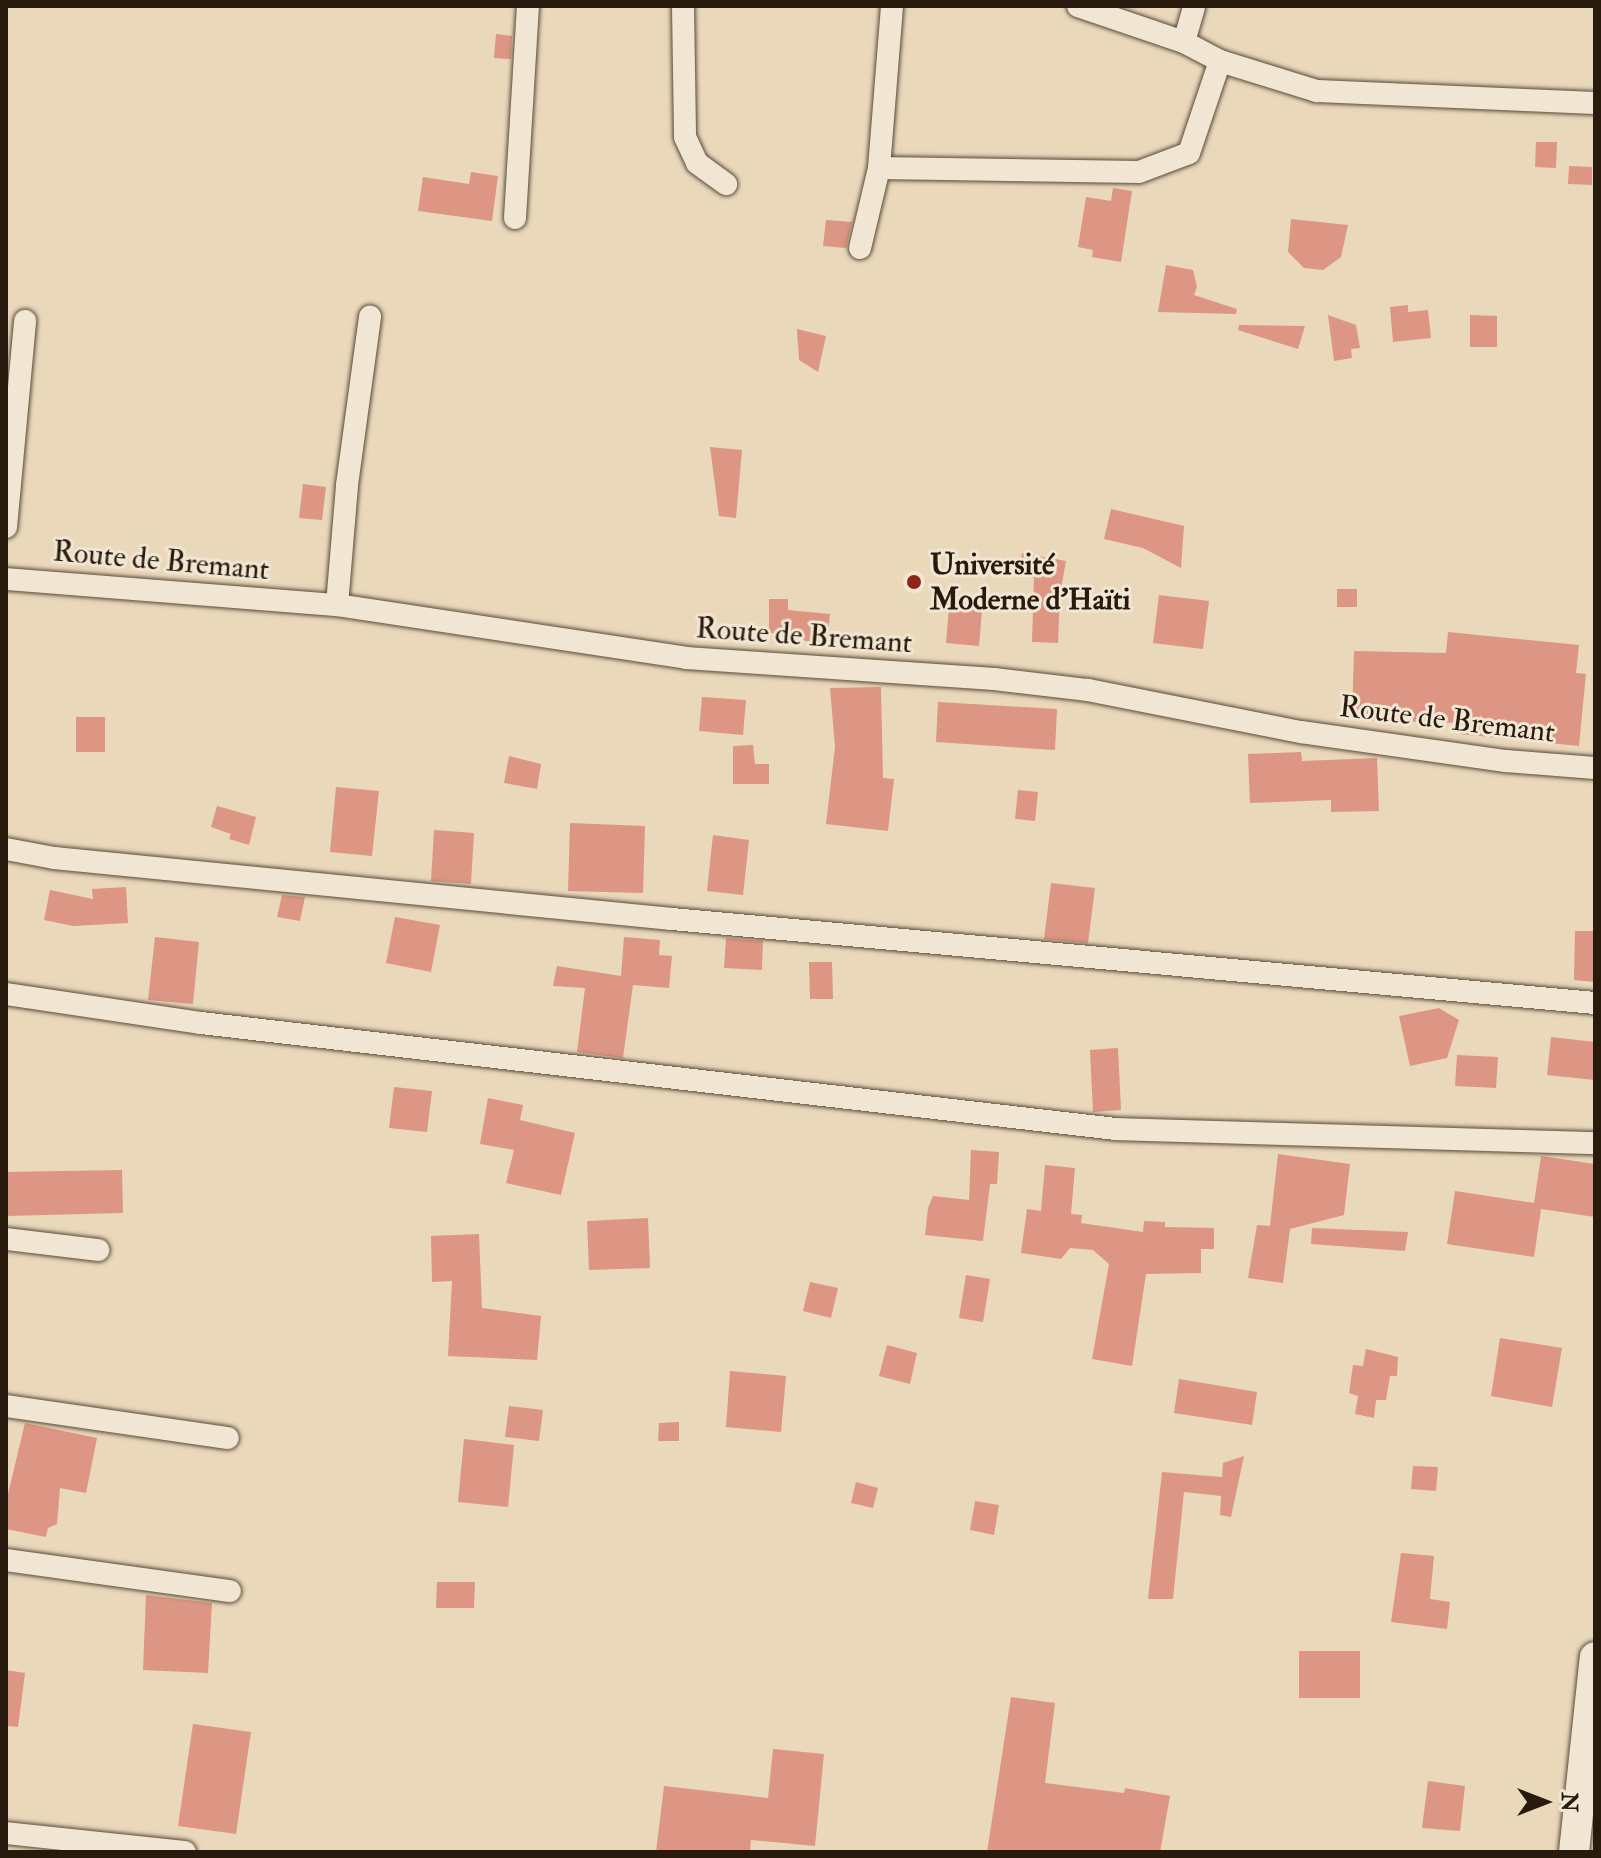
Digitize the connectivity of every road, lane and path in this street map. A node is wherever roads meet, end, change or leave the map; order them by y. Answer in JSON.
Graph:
{"nodes":[{"id":1,"x":528,"y":6,"type":"edge"},
{"id":2,"x":683,"y":6,"type":"edge"},
{"id":3,"x":892,"y":6,"type":"edge"},
{"id":4,"x":1078,"y":6,"type":"edge"},
{"id":5,"x":1194,"y":6,"type":"edge"},
{"id":6,"x":1184,"y":42,"type":"junction"},
{"id":7,"x":1220,"y":61,"type":"junction"},
{"id":8,"x":1595,"y":103,"type":"edge"},
{"id":9,"x":879,"y":168,"type":"junction"},
{"id":10,"x":726,"y":184,"type":"dead end"},
{"id":11,"x":515,"y":218,"type":"dead end"},
{"id":12,"x":860,"y":248,"type":"dead end"},
{"id":13,"x":370,"y":317,"type":"dead end"},
{"id":14,"x":25,"y":321,"type":"dead end"},
{"id":15,"x":6,"y":527,"type":"edge"},
{"id":16,"x":6,"y":579,"type":"edge"},
{"id":17,"x":337,"y":605,"type":"junction"},
{"id":18,"x":1595,"y":768,"type":"edge"},
{"id":19,"x":6,"y":849,"type":"edge"},
{"id":20,"x":6,"y":994,"type":"edge"},
{"id":21,"x":1595,"y":1003,"type":"edge"},
{"id":22,"x":1595,"y":1143,"type":"edge"},
{"id":23,"x":6,"y":1239,"type":"edge"},
{"id":24,"x":98,"y":1250,"type":"dead end"},
{"id":25,"x":6,"y":1406,"type":"edge"},
{"id":26,"x":228,"y":1438,"type":"dead end"},
{"id":27,"x":6,"y":1560,"type":"edge"},
{"id":28,"x":230,"y":1591,"type":"dead end"},
{"id":29,"x":1595,"y":1657,"type":"edge"},
{"id":30,"x":1587,"y":1800,"type":"edge"},
{"id":31,"x":6,"y":1833,"type":"edge"},
{"id":32,"x":185,"y":1852,"type":"edge"},
{"id":33,"x":1574,"y":1852,"type":"edge"}],
"edges":[{"from":1,"to":11,"type":"street"},
{"from":2,"to":10,"type":"street"},
{"from":3,"to":9,"type":"street"},
{"from":4,"to":6,"type":"street"},
{"from":5,"to":6,"type":"street"},
{"from":6,"to":7,"type":"street"},
{"from":7,"to":8,"type":"street"},
{"from":7,"to":9,"type":"street"},
{"from":9,"to":12,"type":"street"},
{"from":13,"to":17,"type":"street"},
{"from":14,"to":15,"type":"street"},
{"from":16,"to":17,"type":"street","name":"Route de Bremant"},
{"from":17,"to":18,"type":"street","name":"Route de Bremant"},
{"from":19,"to":21,"type":"street"},
{"from":20,"to":22,"type":"street"},
{"from":23,"to":24,"type":"street"},
{"from":25,"to":26,"type":"street"},
{"from":27,"to":28,"type":"street"},
{"from":29,"to":30,"type":"main road"},
{"from":30,"to":33,"type":"main road"},
{"from":31,"to":32,"type":"street"}]}
